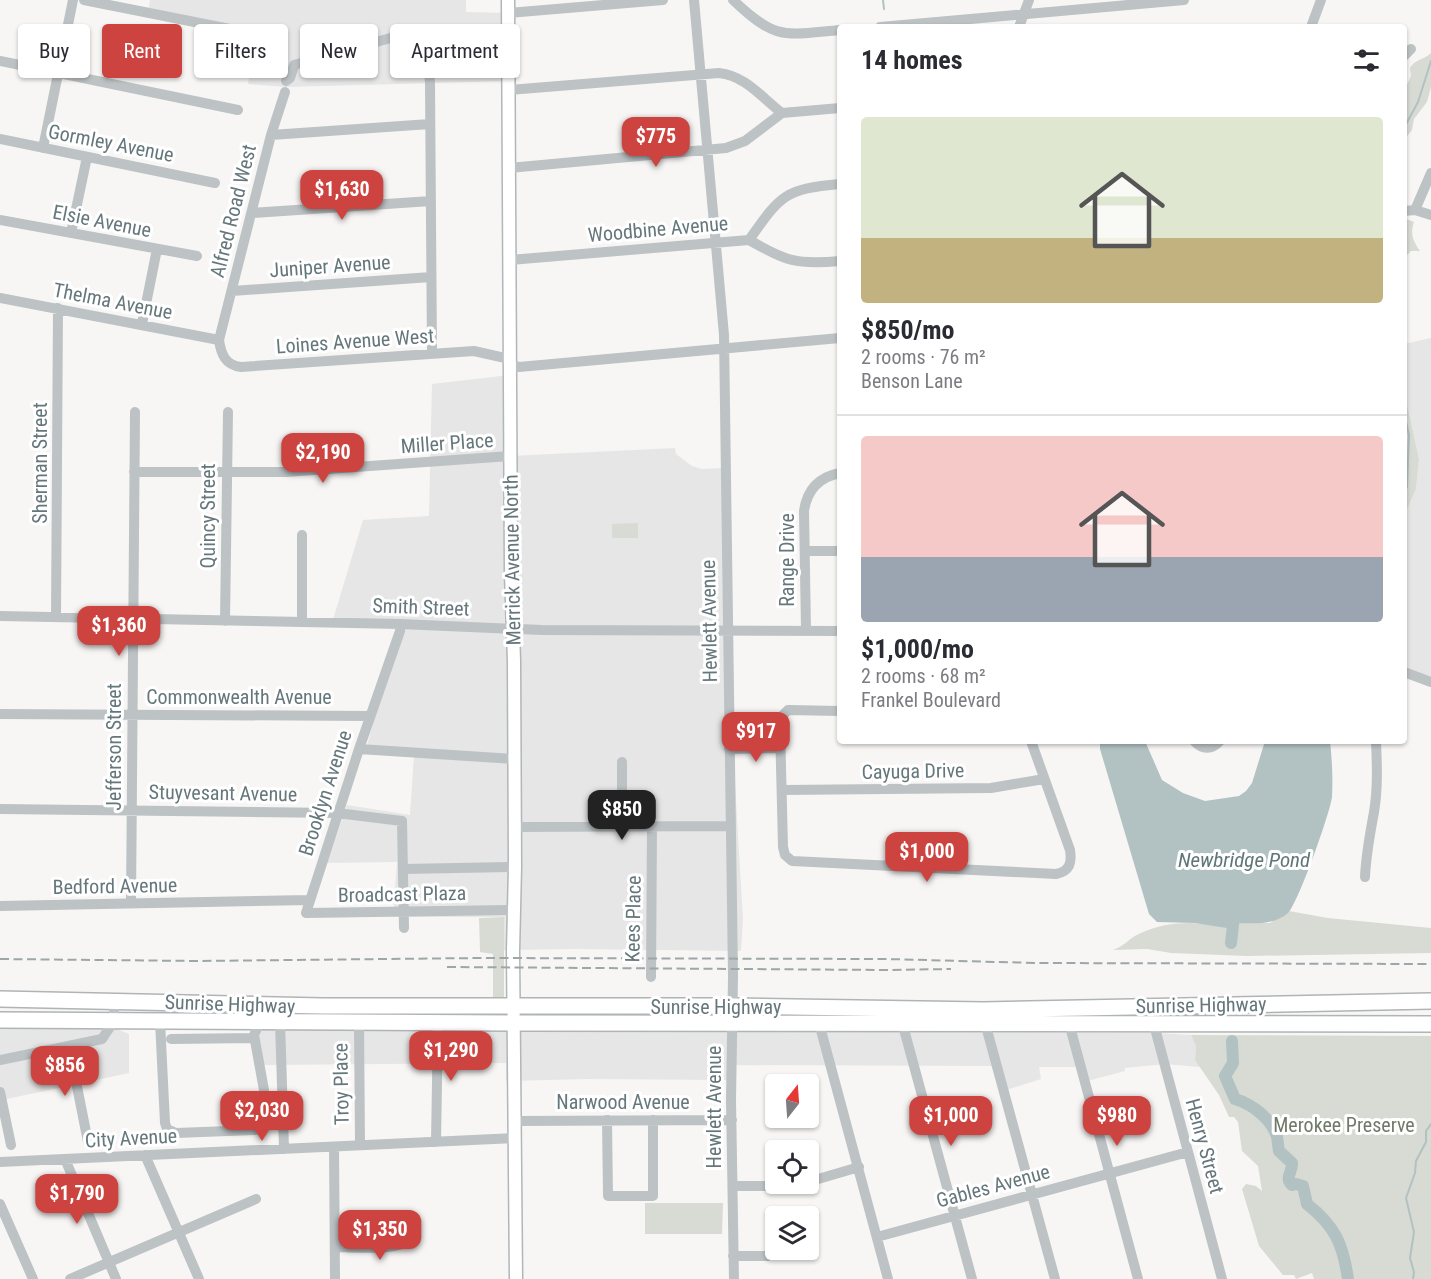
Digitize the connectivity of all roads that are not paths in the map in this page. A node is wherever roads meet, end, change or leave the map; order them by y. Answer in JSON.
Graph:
{"nodes":[{"id":1,"x":73,"y":0,"type":"edge"},
{"id":2,"x":84,"y":0,"type":"edge"},
{"id":3,"x":508,"y":0,"type":"edge"},
{"id":4,"x":663,"y":0,"type":"edge"},
{"id":5,"x":694,"y":0,"type":"edge"},
{"id":6,"x":732,"y":0,"type":"edge"},
{"id":7,"x":1029,"y":0,"type":"edge"},
{"id":8,"x":1184,"y":0,"type":"edge"},
{"id":9,"x":1321,"y":0,"type":"edge"},
{"id":10,"x":1159,"y":1,"type":"edge"},
{"id":11,"x":508,"y":13,"type":"junction"},
{"id":12,"x":1024,"y":14,"type":"junction"},
{"id":13,"x":68,"y":24,"type":"edge"},
{"id":14,"x":205,"y":24,"type":"edge"},
{"id":15,"x":508,"y":24,"type":"edge"},
{"id":16,"x":913,"y":24,"type":"edge"},
{"id":17,"x":1020,"y":24,"type":"edge"},
{"id":18,"x":1312,"y":24,"type":"edge"},
{"id":19,"x":837,"y":30,"type":"edge"},
{"id":20,"x":390,"y":38,"type":"edge"},
{"id":21,"x":0,"y":61,"type":"edge"},
{"id":22,"x":18,"y":65,"type":"edge"},
{"id":23,"x":700,"y":74,"type":"junction"},
{"id":24,"x":57,"y":78,"type":"edge"},
{"id":25,"x":82,"y":78,"type":"edge"},
{"id":26,"x":430,"y":78,"type":"edge"},
{"id":27,"x":509,"y":78,"type":"edge"},
{"id":28,"x":509,"y":90,"type":"junction"},
{"id":29,"x":837,"y":108,"type":"edge"},
{"id":30,"x":238,"y":110,"type":"dead end"},
{"id":31,"x":782,"y":113,"type":"junction"},
{"id":32,"x":430,"y":124,"type":"junction"},
{"id":33,"x":271,"y":135,"type":"junction"},
{"id":34,"x":0,"y":139,"type":"edge"},
{"id":35,"x":43,"y":148,"type":"junction"},
{"id":36,"x":707,"y":149,"type":"junction"},
{"id":37,"x":87,"y":157,"type":"junction"},
{"id":38,"x":509,"y":168,"type":"junction"},
{"id":39,"x":1431,"y":173,"type":"edge"},
{"id":40,"x":215,"y":183,"type":"dead end"},
{"id":41,"x":837,"y":184,"type":"edge"},
{"id":42,"x":431,"y":201,"type":"junction"},
{"id":43,"x":1409,"y":211,"type":"edge"},
{"id":44,"x":252,"y":213,"type":"junction"},
{"id":45,"x":1431,"y":215,"type":"edge"},
{"id":46,"x":0,"y":220,"type":"edge"},
{"id":47,"x":71,"y":233,"type":"junction"},
{"id":48,"x":749,"y":240,"type":"junction"},
{"id":49,"x":715,"y":242,"type":"junction"},
{"id":50,"x":158,"y":249,"type":"junction"},
{"id":51,"x":197,"y":256,"type":"dead end"},
{"id":52,"x":510,"y":260,"type":"junction"},
{"id":53,"x":837,"y":261,"type":"edge"},
{"id":54,"x":431,"y":277,"type":"junction"},
{"id":55,"x":232,"y":291,"type":"junction"},
{"id":56,"x":0,"y":298,"type":"edge"},
{"id":57,"x":58,"y":308,"type":"junction"},
{"id":58,"x":142,"y":324,"type":"junction"},
{"id":59,"x":837,"y":338,"type":"edge"},
{"id":60,"x":219,"y":340,"type":"junction"},
{"id":61,"x":724,"y":348,"type":"junction"},
{"id":62,"x":432,"y":354,"type":"junction"},
{"id":63,"x":510,"y":362,"type":"junction"},
{"id":64,"x":135,"y":412,"type":"dead end"},
{"id":65,"x":228,"y":412,"type":"dead end"},
{"id":66,"x":511,"y":456,"type":"junction"},
{"id":67,"x":134,"y":472,"type":"junction"},
{"id":68,"x":226,"y":472,"type":"junction"},
{"id":69,"x":837,"y":474,"type":"edge"},
{"id":70,"x":302,"y":535,"type":"dead end"},
{"id":71,"x":805,"y":551,"type":"junction"},
{"id":72,"x":837,"y":551,"type":"edge"},
{"id":73,"x":0,"y":616,"type":"edge"},
{"id":74,"x":56,"y":617,"type":"junction"},
{"id":75,"x":133,"y":618,"type":"junction"},
{"id":76,"x":225,"y":621,"type":"junction"},
{"id":77,"x":302,"y":622,"type":"junction"},
{"id":78,"x":400,"y":624,"type":"junction"},
{"id":79,"x":513,"y":628,"type":"junction"},
{"id":80,"x":726,"y":630,"type":"junction"},
{"id":81,"x":806,"y":631,"type":"junction"},
{"id":82,"x":837,"y":631,"type":"edge"},
{"id":83,"x":1407,"y":673,"type":"edge"},
{"id":84,"x":1431,"y":682,"type":"edge"},
{"id":85,"x":837,"y":711,"type":"edge"},
{"id":86,"x":0,"y":714,"type":"edge"},
{"id":87,"x":132,"y":714,"type":"junction"},
{"id":88,"x":370,"y":716,"type":"junction"},
{"id":89,"x":1032,"y":744,"type":"edge"},
{"id":90,"x":1198,"y":744,"type":"edge"},
{"id":91,"x":1216,"y":744,"type":"edge"},
{"id":92,"x":1376,"y":744,"type":"edge"},
{"id":93,"x":781,"y":748,"type":"junction"},
{"id":94,"x":359,"y":749,"type":"junction"},
{"id":95,"x":729,"y":750,"type":"junction"},
{"id":96,"x":514,"y":759,"type":"junction"},
{"id":97,"x":622,"y":762,"type":"dead end"},
{"id":98,"x":1044,"y":779,"type":"junction"},
{"id":99,"x":782,"y":790,"type":"junction"},
{"id":100,"x":0,"y":809,"type":"edge"},
{"id":101,"x":132,"y":809,"type":"junction"},
{"id":102,"x":338,"y":813,"type":"junction"},
{"id":103,"x":622,"y":826,"type":"junction"},
{"id":104,"x":652,"y":826,"type":"junction"},
{"id":105,"x":730,"y":826,"type":"junction"},
{"id":106,"x":514,"y":827,"type":"junction"},
{"id":107,"x":515,"y":867,"type":"junction"},
{"id":108,"x":402,"y":869,"type":"junction"},
{"id":109,"x":1365,"y":877,"type":"dead end"},
{"id":110,"x":309,"y":900,"type":"junction"},
{"id":111,"x":131,"y":903,"type":"junction"},
{"id":112,"x":0,"y":906,"type":"edge"},
{"id":113,"x":513,"y":910,"type":"junction"},
{"id":114,"x":402,"y":912,"type":"junction"},
{"id":115,"x":404,"y":928,"type":"dead end"},
{"id":116,"x":651,"y":977,"type":"dead end"},
{"id":117,"x":0,"y":999,"type":"edge"},
{"id":118,"x":114,"y":1000,"type":"junction"},
{"id":119,"x":1431,"y":1001,"type":"edge"},
{"id":120,"x":733,"y":1006,"type":"junction"},
{"id":121,"x":1149,"y":1006,"type":"junction"},
{"id":122,"x":514,"y":1007,"type":"junction"},
{"id":123,"x":984,"y":1016,"type":"junction"},
{"id":124,"x":0,"y":1020,"type":"edge"},
{"id":125,"x":114,"y":1021,"type":"junction"},
{"id":126,"x":160,"y":1021,"type":"junction"},
{"id":127,"x":260,"y":1022,"type":"junction"},
{"id":128,"x":280,"y":1022,"type":"junction"},
{"id":129,"x":438,"y":1022,"type":"junction"},
{"id":130,"x":732,"y":1022,"type":"junction"},
{"id":131,"x":902,"y":1022,"type":"junction"},
{"id":132,"x":359,"y":1023,"type":"junction"},
{"id":133,"x":514,"y":1023,"type":"junction"},
{"id":134,"x":819,"y":1023,"type":"junction"},
{"id":135,"x":1069,"y":1023,"type":"junction"},
{"id":136,"x":1153,"y":1023,"type":"junction"},
{"id":137,"x":1431,"y":1024,"type":"edge"},
{"id":138,"x":254,"y":1038,"type":"junction"},
{"id":139,"x":171,"y":1039,"type":"dead end"},
{"id":140,"x":69,"y":1046,"type":"junction"},
{"id":141,"x":0,"y":1060,"type":"edge"},
{"id":142,"x":0,"y":1092,"type":"edge"},
{"id":143,"x":607,"y":1120,"type":"junction"},
{"id":144,"x":653,"y":1120,"type":"junction"},
{"id":145,"x":732,"y":1120,"type":"junction"},
{"id":146,"x":515,"y":1121,"type":"junction"},
{"id":147,"x":515,"y":1138,"type":"junction"},
{"id":148,"x":88,"y":1142,"type":"dead end"},
{"id":149,"x":436,"y":1142,"type":"junction"},
{"id":150,"x":11,"y":1145,"type":"dead end"},
{"id":151,"x":360,"y":1145,"type":"junction"},
{"id":152,"x":334,"y":1147,"type":"junction"},
{"id":153,"x":284,"y":1149,"type":"junction"},
{"id":154,"x":1188,"y":1152,"type":"junction"},
{"id":155,"x":145,"y":1155,"type":"junction"},
{"id":156,"x":65,"y":1159,"type":"junction"},
{"id":157,"x":0,"y":1162,"type":"edge"},
{"id":158,"x":859,"y":1167,"type":"junction"},
{"id":159,"x":1109,"y":1173,"type":"junction"},
{"id":160,"x":819,"y":1179,"type":"edge"},
{"id":161,"x":733,"y":1186,"type":"junction"},
{"id":162,"x":765,"y":1186,"type":"edge"},
{"id":163,"x":1032,"y":1195,"type":"junction"},
{"id":164,"x":256,"y":1199,"type":"dead end"},
{"id":165,"x":0,"y":1204,"type":"edge"},
{"id":166,"x":955,"y":1216,"type":"junction"},
{"id":167,"x":4,"y":1224,"type":"edge"},
{"id":168,"x":179,"y":1232,"type":"junction"},
{"id":169,"x":877,"y":1237,"type":"junction"},
{"id":170,"x":414,"y":1238,"type":"dead end"},
{"id":171,"x":334,"y":1247,"type":"junction"},
{"id":172,"x":733,"y":1256,"type":"junction"},
{"id":173,"x":765,"y":1256,"type":"edge"},
{"id":174,"x":109,"y":1262,"type":"junction"},
{"id":175,"x":33,"y":1279,"type":"edge"},
{"id":176,"x":70,"y":1279,"type":"edge"},
{"id":177,"x":116,"y":1279,"type":"edge"},
{"id":178,"x":199,"y":1279,"type":"edge"},
{"id":179,"x":335,"y":1279,"type":"edge"},
{"id":180,"x":516,"y":1279,"type":"edge"},
{"id":181,"x":734,"y":1279,"type":"edge"},
{"id":182,"x":888,"y":1279,"type":"edge"},
{"id":183,"x":972,"y":1279,"type":"edge"},
{"id":184,"x":1054,"y":1279,"type":"edge"},
{"id":185,"x":1138,"y":1279,"type":"edge"},
{"id":186,"x":1222,"y":1279,"type":"edge"}],
"edges":[{"from":1,"to":13,"type":"street"},
{"from":2,"to":14,"type":"street"},
{"from":3,"to":11,"type":"main road","name":"Merrick Avenue North"},
{"from":4,"to":11,"type":"street"},
{"from":5,"to":23,"type":"street","name":"Hewlett Avenue"},
{"from":6,"to":19,"type":"street"},
{"from":7,"to":12,"type":"street"},
{"from":8,"to":10,"type":"street"},
{"from":9,"to":18,"type":"street"},
{"from":10,"to":12,"type":"street"},
{"from":11,"to":15,"type":"main road","name":"Merrick Avenue North"},
{"from":12,"to":16,"type":"street"},
{"from":12,"to":17,"type":"street"},
{"from":20,"to":33,"type":"street","name":"Alfred Road West"},
{"from":21,"to":22,"type":"street"},
{"from":23,"to":28,"type":"street"},
{"from":23,"to":31,"type":"street"},
{"from":23,"to":36,"type":"street","name":"Hewlett Avenue"},
{"from":24,"to":35,"type":"street"},
{"from":25,"to":30,"type":"street"},
{"from":26,"to":32,"type":"street"},
{"from":27,"to":28,"type":"main road","name":"Merrick Avenue North"},
{"from":28,"to":38,"type":"main road","name":"Merrick Avenue North"},
{"from":29,"to":31,"type":"street"},
{"from":31,"to":36,"type":"street"},
{"from":32,"to":33,"type":"street"},
{"from":32,"to":42,"type":"street"},
{"from":33,"to":44,"type":"street","name":"Alfred Road West"},
{"from":34,"to":35,"type":"street","name":"Gormley Avenue"},
{"from":35,"to":37,"type":"street","name":"Gormley Avenue"},
{"from":36,"to":38,"type":"street"},
{"from":36,"to":49,"type":"street","name":"Hewlett Avenue"},
{"from":37,"to":40,"type":"street","name":"Gormley Avenue"},
{"from":37,"to":47,"type":"street"},
{"from":38,"to":52,"type":"main road","name":"Merrick Avenue North"},
{"from":39,"to":43,"type":"street"},
{"from":41,"to":48,"type":"street"},
{"from":42,"to":44,"type":"street"},
{"from":42,"to":54,"type":"street"},
{"from":43,"to":45,"type":"street"},
{"from":44,"to":55,"type":"street","name":"Alfred Road West"},
{"from":46,"to":47,"type":"street","name":"Elsie Avenue"},
{"from":47,"to":50,"type":"street","name":"Elsie Avenue"},
{"from":48,"to":49,"type":"street","name":"Woodbine Avenue"},
{"from":48,"to":53,"type":"street","name":"Woodbine Avenue"},
{"from":49,"to":52,"type":"street","name":"Woodbine Avenue"},
{"from":49,"to":61,"type":"street","name":"Hewlett Avenue"},
{"from":50,"to":51,"type":"street","name":"Elsie Avenue"},
{"from":50,"to":58,"type":"street"},
{"from":52,"to":63,"type":"main road","name":"Merrick Avenue North"},
{"from":54,"to":55,"type":"street","name":"Juniper Avenue"},
{"from":54,"to":62,"type":"street"},
{"from":55,"to":60,"type":"street","name":"Alfred Road West"},
{"from":56,"to":57,"type":"street","name":"Thelma Avenue"},
{"from":57,"to":58,"type":"street","name":"Thelma Avenue"},
{"from":57,"to":74,"type":"street","name":"Sherman Street"},
{"from":58,"to":60,"type":"street","name":"Thelma Avenue"},
{"from":59,"to":61,"type":"street","name":"Loines Avenue West"},
{"from":60,"to":62,"type":"street","name":"Loines Avenue West"},
{"from":61,"to":63,"type":"street","name":"Loines Avenue West"},
{"from":61,"to":80,"type":"street","name":"Hewlett Avenue"},
{"from":62,"to":63,"type":"street","name":"Loines Avenue West"},
{"from":63,"to":66,"type":"main road","name":"Merrick Avenue North"},
{"from":64,"to":67,"type":"street","name":"Jefferson Street"},
{"from":65,"to":68,"type":"street","name":"Quincy Street"},
{"from":66,"to":68,"type":"street","name":"Miller Place"},
{"from":66,"to":79,"type":"main road","name":"Merrick Avenue North"},
{"from":67,"to":68,"type":"street","name":"Miller Place"},
{"from":67,"to":75,"type":"street","name":"Jefferson Street"},
{"from":68,"to":76,"type":"street","name":"Quincy Street"},
{"from":69,"to":71,"type":"street","name":"Range Drive"},
{"from":70,"to":77,"type":"street"},
{"from":71,"to":72,"type":"street"},
{"from":71,"to":81,"type":"street","name":"Range Drive"},
{"from":73,"to":74,"type":"street","name":"Smith Street"},
{"from":74,"to":75,"type":"street","name":"Smith Street"},
{"from":75,"to":76,"type":"street","name":"Smith Street"},
{"from":75,"to":87,"type":"street","name":"Jefferson Street"},
{"from":76,"to":77,"type":"street","name":"Smith Street"},
{"from":77,"to":78,"type":"street","name":"Smith Street"},
{"from":78,"to":79,"type":"street","name":"Smith Street"},
{"from":78,"to":88,"type":"street","name":"Brooklyn Avenue"},
{"from":79,"to":80,"type":"street","name":"Smith Street"},
{"from":79,"to":96,"type":"main road","name":"Merrick Avenue North"},
{"from":80,"to":81,"type":"street","name":"Smith Street"},
{"from":80,"to":95,"type":"street","name":"Hewlett Avenue"},
{"from":81,"to":82,"type":"street","name":"Smith Street"},
{"from":83,"to":84,"type":"street"},
{"from":85,"to":93,"type":"street"},
{"from":86,"to":87,"type":"street","name":"Commonwealth Avenue"},
{"from":87,"to":88,"type":"street","name":"Commonwealth Avenue"},
{"from":87,"to":101,"type":"street","name":"Jefferson Street"},
{"from":88,"to":94,"type":"street","name":"Brooklyn Avenue"},
{"from":89,"to":98,"type":"street"},
{"from":90,"to":91,"type":"street"},
{"from":92,"to":109,"type":"street"},
{"from":93,"to":95,"type":"street"},
{"from":93,"to":99,"type":"street"},
{"from":94,"to":96,"type":"street"},
{"from":94,"to":102,"type":"street","name":"Brooklyn Avenue"},
{"from":95,"to":105,"type":"street","name":"Hewlett Avenue"},
{"from":96,"to":106,"type":"main road","name":"Merrick Avenue North"},
{"from":97,"to":103,"type":"street"},
{"from":98,"to":99,"type":"street","name":"Cayuga Drive"},
{"from":98,"to":99,"type":"street"},
{"from":100,"to":101,"type":"street","name":"Stuyvesant Avenue"},
{"from":101,"to":102,"type":"street","name":"Stuyvesant Avenue"},
{"from":101,"to":111,"type":"street","name":"Jefferson Street"},
{"from":102,"to":108,"type":"street","name":"Stuyvesant Avenue"},
{"from":102,"to":110,"type":"street","name":"Brooklyn Avenue"},
{"from":103,"to":104,"type":"street"},
{"from":103,"to":106,"type":"street"},
{"from":104,"to":105,"type":"street"},
{"from":104,"to":116,"type":"street","name":"Kees Place"},
{"from":105,"to":120,"type":"street","name":"Hewlett Avenue"},
{"from":106,"to":107,"type":"main road","name":"Merrick Avenue North"},
{"from":107,"to":108,"type":"street"},
{"from":107,"to":113,"type":"main road","name":"Merrick Avenue North"},
{"from":108,"to":114,"type":"street"},
{"from":110,"to":111,"type":"street","name":"Bedford Avenue"},
{"from":110,"to":114,"type":"street","name":"Broadcast Plaza"},
{"from":111,"to":112,"type":"street","name":"Bedford Avenue"},
{"from":113,"to":114,"type":"street","name":"Broadcast Plaza"},
{"from":113,"to":122,"type":"main road","name":"Merrick Avenue North"},
{"from":114,"to":115,"type":"street"},
{"from":117,"to":118,"type":"highway","name":"Sunrise Highway"},
{"from":118,"to":122,"type":"highway","name":"Sunrise Highway"},
{"from":118,"to":125,"type":"street"},
{"from":119,"to":121,"type":"highway","name":"Sunrise Highway"},
{"from":120,"to":122,"type":"highway","name":"Sunrise Highway"},
{"from":120,"to":123,"type":"highway","name":"Sunrise Highway"},
{"from":120,"to":130,"type":"street","name":"Hewlett Avenue"},
{"from":121,"to":123,"type":"highway","name":"Sunrise Highway"},
{"from":121,"to":136,"type":"street","name":"Henry Street"},
{"from":122,"to":133,"type":"main road","name":"Merrick Avenue North"},
{"from":123,"to":131,"type":"highway","name":"Sunrise Highway"},
{"from":123,"to":135,"type":"highway","name":"Sunrise Highway"},
{"from":123,"to":163,"type":"street"},
{"from":124,"to":125,"type":"highway","name":"Sunrise Highway"},
{"from":125,"to":126,"type":"highway","name":"Sunrise Highway"},
{"from":125,"to":140,"type":"street"},
{"from":126,"to":127,"type":"highway","name":"Sunrise Highway"},
{"from":126,"to":138,"type":"street"},
{"from":127,"to":128,"type":"highway","name":"Sunrise Highway"},
{"from":127,"to":138,"type":"street"},
{"from":128,"to":132,"type":"highway","name":"Sunrise Highway"},
{"from":128,"to":153,"type":"street"},
{"from":129,"to":132,"type":"highway","name":"Sunrise Highway"},
{"from":129,"to":133,"type":"highway","name":"Sunrise Highway"},
{"from":129,"to":149,"type":"street"},
{"from":130,"to":133,"type":"highway","name":"Sunrise Highway"},
{"from":130,"to":134,"type":"highway","name":"Sunrise Highway"},
{"from":130,"to":145,"type":"street","name":"Hewlett Avenue"},
{"from":131,"to":134,"type":"highway","name":"Sunrise Highway"},
{"from":131,"to":166,"type":"street"},
{"from":132,"to":151,"type":"street","name":"Troy Place"},
{"from":133,"to":146,"type":"main road","name":"Merrick Avenue North"},
{"from":134,"to":158,"type":"street"},
{"from":135,"to":136,"type":"highway","name":"Sunrise Highway"},
{"from":135,"to":159,"type":"street"},
{"from":136,"to":137,"type":"highway","name":"Sunrise Highway"},
{"from":136,"to":154,"type":"street","name":"Henry Street"},
{"from":138,"to":139,"type":"street"},
{"from":140,"to":141,"type":"street"},
{"from":140,"to":148,"type":"street"},
{"from":142,"to":150,"type":"street"},
{"from":143,"to":144,"type":"street","name":"Narwood Avenue"},
{"from":143,"to":144,"type":"street"},
{"from":143,"to":146,"type":"street","name":"Narwood Avenue"},
{"from":144,"to":145,"type":"street","name":"Narwood Avenue"},
{"from":145,"to":161,"type":"street","name":"Hewlett Avenue"},
{"from":146,"to":147,"type":"main road","name":"Merrick Avenue North"},
{"from":147,"to":149,"type":"street","name":"City Avenue"},
{"from":147,"to":180,"type":"main road","name":"Merrick Avenue North"},
{"from":149,"to":151,"type":"street","name":"City Avenue"},
{"from":151,"to":152,"type":"street","name":"City Avenue"},
{"from":152,"to":153,"type":"street","name":"City Avenue"},
{"from":152,"to":171,"type":"street"},
{"from":153,"to":155,"type":"street","name":"City Avenue"},
{"from":154,"to":159,"type":"street","name":"Gables Avenue"},
{"from":154,"to":186,"type":"street","name":"Henry Street"},
{"from":155,"to":156,"type":"street","name":"City Avenue"},
{"from":155,"to":168,"type":"street"},
{"from":156,"to":157,"type":"street","name":"City Avenue"},
{"from":156,"to":174,"type":"street"},
{"from":158,"to":160,"type":"street"},
{"from":158,"to":169,"type":"street"},
{"from":159,"to":163,"type":"street","name":"Gables Avenue"},
{"from":159,"to":185,"type":"street"},
{"from":161,"to":162,"type":"street"},
{"from":161,"to":172,"type":"street","name":"Hewlett Avenue"},
{"from":163,"to":166,"type":"street","name":"Gables Avenue"},
{"from":163,"to":184,"type":"street"},
{"from":164,"to":168,"type":"street"},
{"from":165,"to":167,"type":"street"},
{"from":166,"to":169,"type":"street","name":"Gables Avenue"},
{"from":166,"to":183,"type":"street"},
{"from":167,"to":175,"type":"street"},
{"from":168,"to":174,"type":"street"},
{"from":168,"to":178,"type":"street"},
{"from":169,"to":182,"type":"street"},
{"from":170,"to":171,"type":"street"},
{"from":171,"to":179,"type":"street"},
{"from":172,"to":173,"type":"street"},
{"from":172,"to":181,"type":"street","name":"Hewlett Avenue"},
{"from":174,"to":176,"type":"street"},
{"from":174,"to":177,"type":"street"}]}
